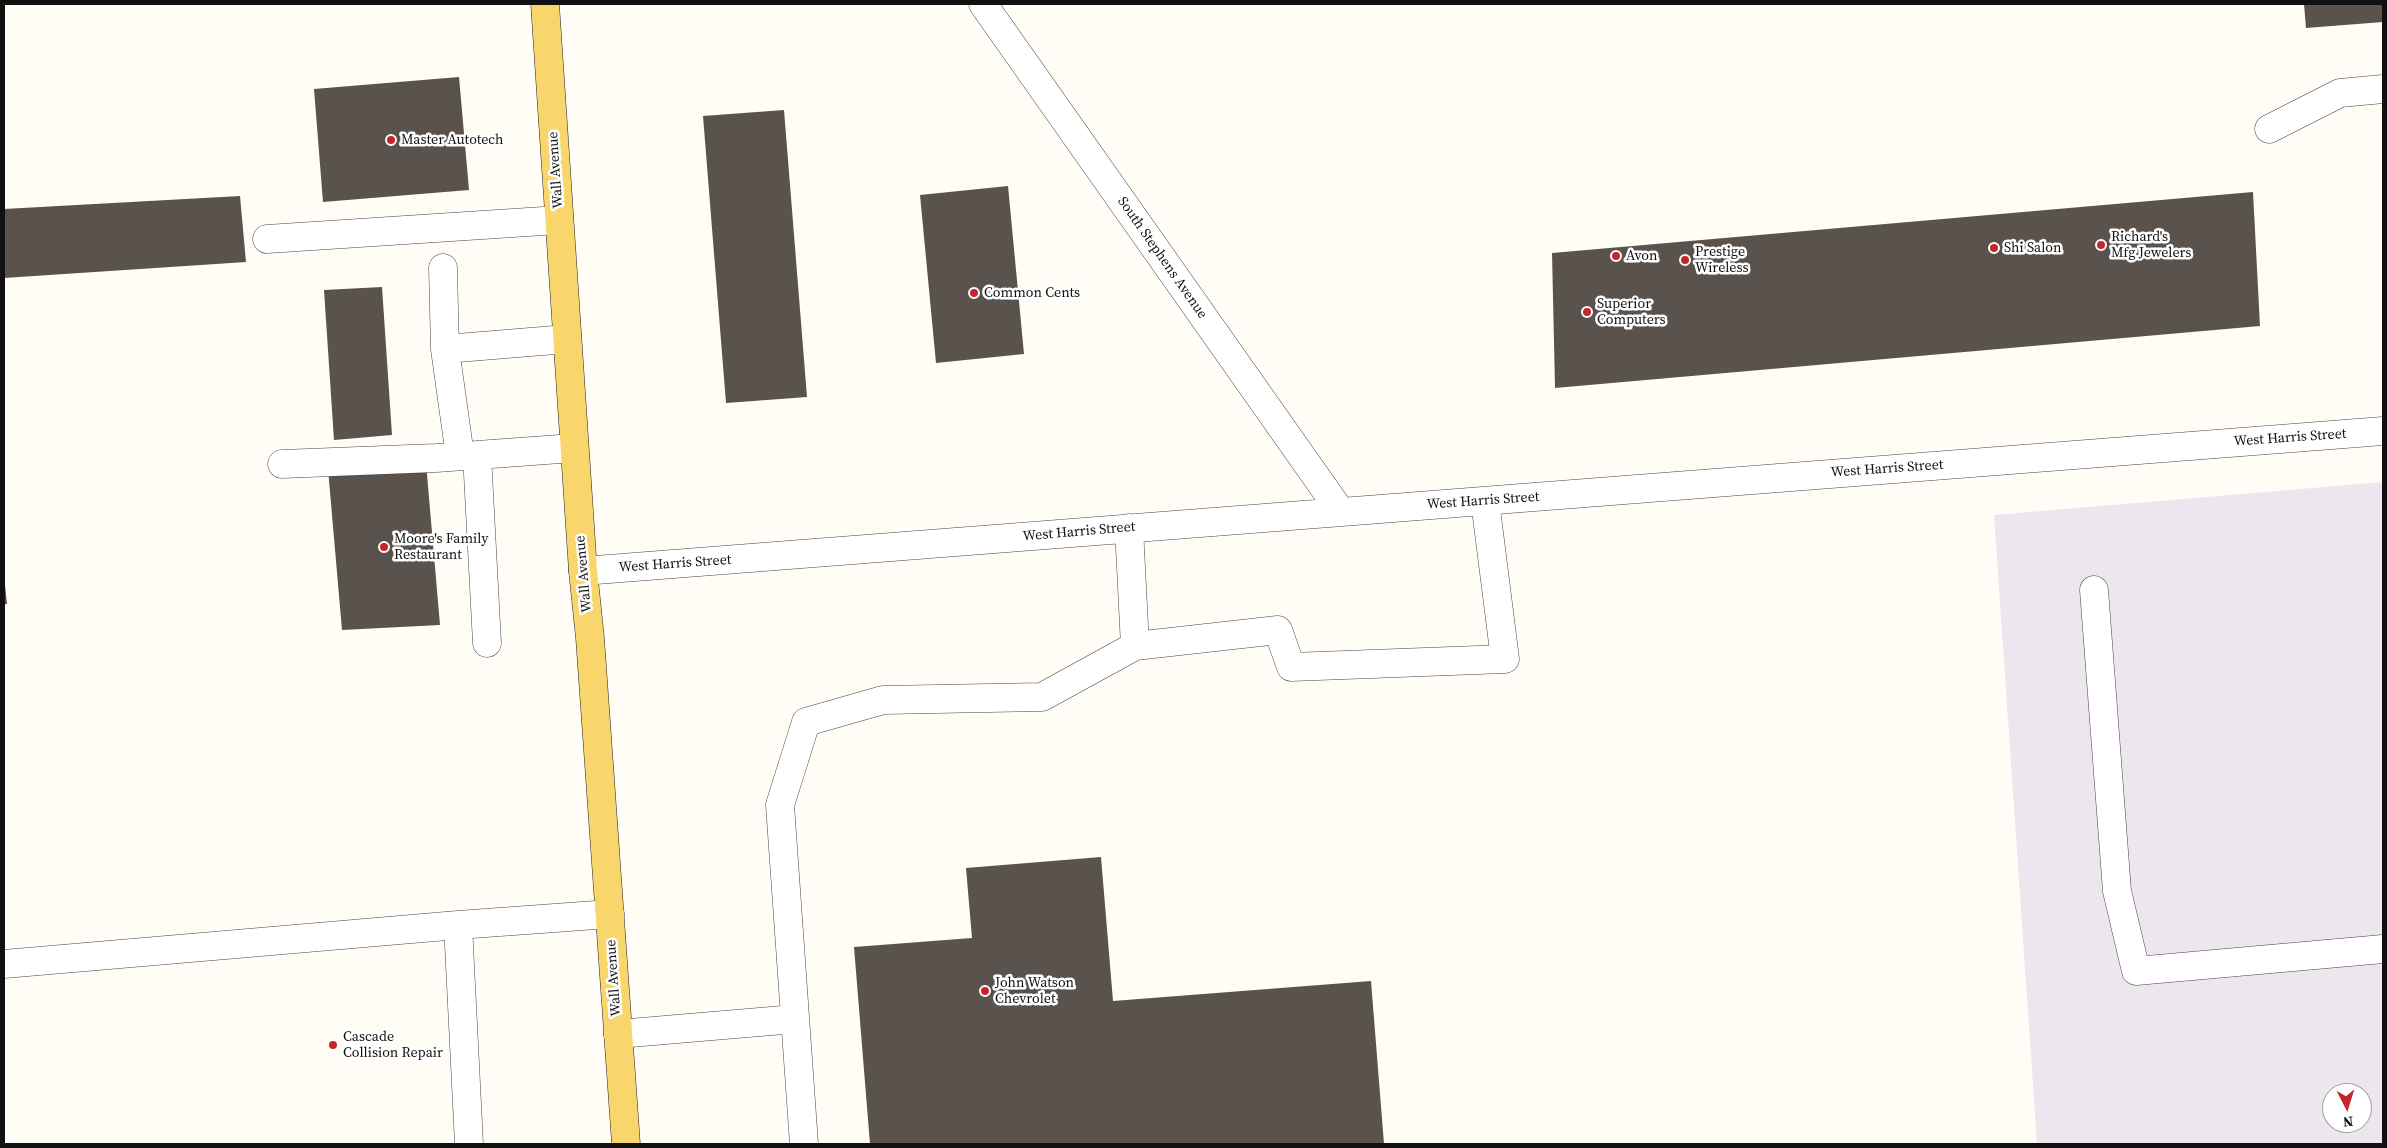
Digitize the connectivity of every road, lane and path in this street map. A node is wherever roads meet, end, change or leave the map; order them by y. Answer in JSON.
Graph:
{"nodes":[{"id":1,"x":545,"y":4,"type":"edge"},
{"id":2,"x":983,"y":4,"type":"edge"},
{"id":3,"x":2383,"y":89,"type":"edge"},
{"id":4,"x":2269,"y":129,"type":"dead end"},
{"id":5,"x":559,"y":220,"type":"junction"},
{"id":6,"x":267,"y":239,"type":"dead end"},
{"id":7,"x":443,"y":268,"type":"dead end"},
{"id":8,"x":567,"y":339,"type":"junction"},
{"id":9,"x":445,"y":349,"type":"junction"},
{"id":10,"x":2383,"y":431,"type":"edge"},
{"id":11,"x":574,"y":448,"type":"junction"},
{"id":12,"x":469,"y":456,"type":"junction"},
{"id":13,"x":282,"y":464,"type":"dead end"},
{"id":14,"x":1485,"y":500,"type":"junction"},
{"id":15,"x":1340,"y":512,"type":"junction"},
{"id":16,"x":1129,"y":528,"type":"junction"},
{"id":17,"x":582,"y":571,"type":"junction"},
{"id":18,"x":2094,"y":590,"type":"dead end"},
{"id":19,"x":487,"y":643,"type":"dead end"},
{"id":20,"x":1135,"y":646,"type":"junction"},
{"id":21,"x":610,"y":914,"type":"junction"},
{"id":22,"x":458,"y":925,"type":"junction"},
{"id":23,"x":2383,"y":949,"type":"edge"},
{"id":24,"x":4,"y":964,"type":"edge"},
{"id":25,"x":795,"y":1019,"type":"junction"},
{"id":26,"x":618,"y":1034,"type":"junction"},
{"id":27,"x":469,"y":1144,"type":"edge"},
{"id":28,"x":626,"y":1144,"type":"edge"},
{"id":29,"x":804,"y":1144,"type":"edge"}],
"edges":[{"from":1,"to":5,"type":"main road","name":"Wall Avenue"},
{"from":2,"to":15,"type":"street","name":"South Stephens Avenue"},
{"from":3,"to":4,"type":"street"},
{"from":5,"to":6,"type":"street"},
{"from":5,"to":8,"type":"main road","name":"Wall Avenue"},
{"from":7,"to":9,"type":"street"},
{"from":8,"to":9,"type":"street"},
{"from":8,"to":11,"type":"main road","name":"Wall Avenue"},
{"from":9,"to":12,"type":"street"},
{"from":10,"to":14,"type":"street","name":"West Harris Street"},
{"from":11,"to":12,"type":"street"},
{"from":11,"to":17,"type":"main road","name":"Wall Avenue"},
{"from":12,"to":13,"type":"street"},
{"from":12,"to":19,"type":"street"},
{"from":14,"to":15,"type":"street","name":"West Harris Street"},
{"from":14,"to":20,"type":"street"},
{"from":15,"to":16,"type":"street","name":"West Harris Street"},
{"from":16,"to":17,"type":"street","name":"West Harris Street"},
{"from":16,"to":20,"type":"street"},
{"from":17,"to":21,"type":"main road","name":"Wall Avenue"},
{"from":18,"to":23,"type":"street"},
{"from":20,"to":25,"type":"street"},
{"from":21,"to":22,"type":"street"},
{"from":21,"to":26,"type":"main road","name":"Wall Avenue"},
{"from":22,"to":24,"type":"street"},
{"from":22,"to":27,"type":"street"},
{"from":25,"to":26,"type":"street"},
{"from":25,"to":29,"type":"street"},
{"from":26,"to":28,"type":"main road","name":"Wall Avenue"}]}
